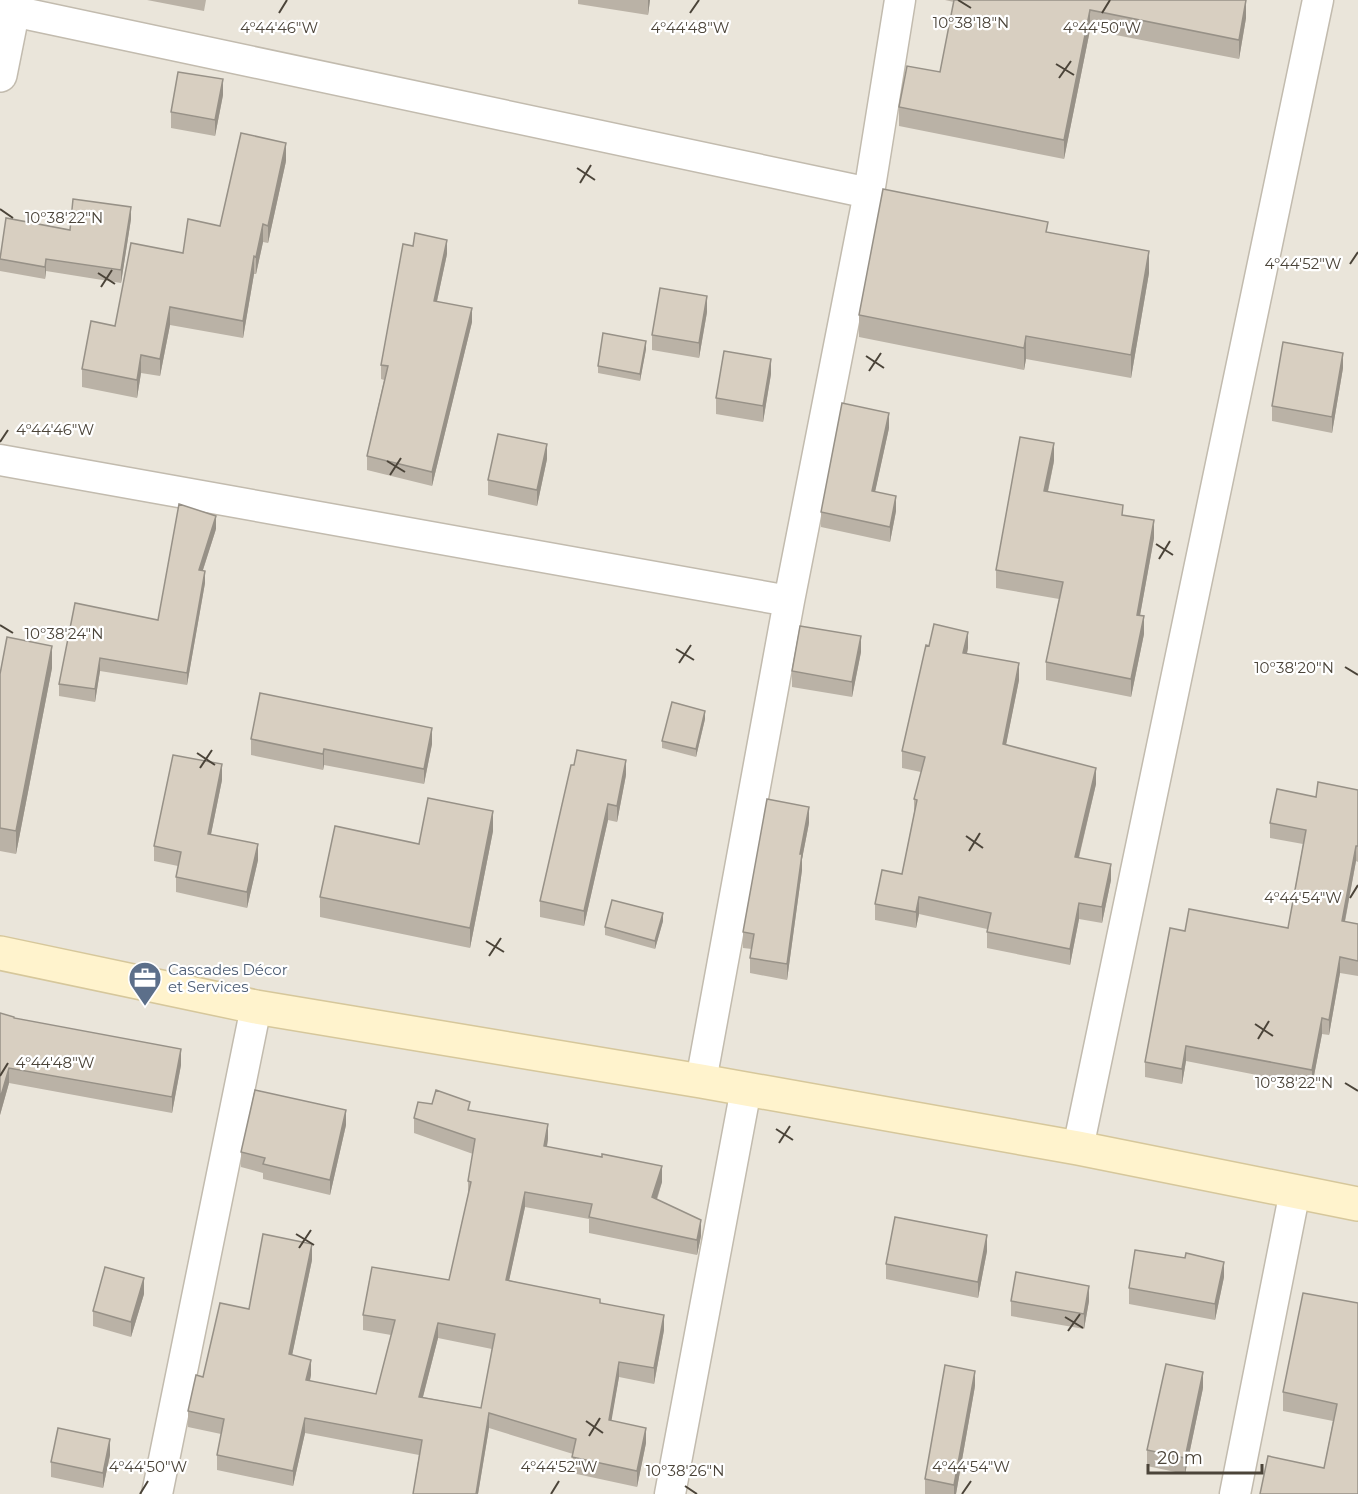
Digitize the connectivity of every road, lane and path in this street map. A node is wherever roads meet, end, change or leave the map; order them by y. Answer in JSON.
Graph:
{"nodes":[{"id":1,"x":900,"y":0,"type":"edge"},
{"id":2,"x":1318,"y":0,"type":"edge"},
{"id":3,"x":14,"y":5,"type":"edge"},
{"id":4,"x":0,"y":75,"type":"edge"},
{"id":5,"x":869,"y":193,"type":"junction"},
{"id":6,"x":0,"y":460,"type":"edge"},
{"id":7,"x":789,"y":601,"type":"junction"},
{"id":8,"x":0,"y":953,"type":"edge"},
{"id":9,"x":256,"y":1007,"type":"junction"},
{"id":10,"x":701,"y":1081,"type":"junction"},
{"id":11,"x":746,"y":1089,"type":"junction"},
{"id":12,"x":1078,"y":1149,"type":"junction"},
{"id":13,"x":1295,"y":1191,"type":"junction"},
{"id":14,"x":1358,"y":1204,"type":"edge"},
{"id":15,"x":157,"y":1494,"type":"edge"},
{"id":16,"x":670,"y":1494,"type":"edge"},
{"id":17,"x":1235,"y":1494,"type":"edge"}],
"edges":[{"from":1,"to":5,"type":"street"},
{"from":2,"to":12,"type":"street"},
{"from":3,"to":4,"type":"street"},
{"from":3,"to":5,"type":"street"},
{"from":5,"to":7,"type":"street"},
{"from":6,"to":7,"type":"street"},
{"from":7,"to":10,"type":"street"},
{"from":8,"to":9,"type":"main road"},
{"from":9,"to":10,"type":"main road"},
{"from":9,"to":15,"type":"street"},
{"from":10,"to":11,"type":"main road"},
{"from":11,"to":12,"type":"main road"},
{"from":11,"to":16,"type":"street"},
{"from":12,"to":13,"type":"main road"},
{"from":13,"to":14,"type":"main road"},
{"from":13,"to":17,"type":"street"}]}
